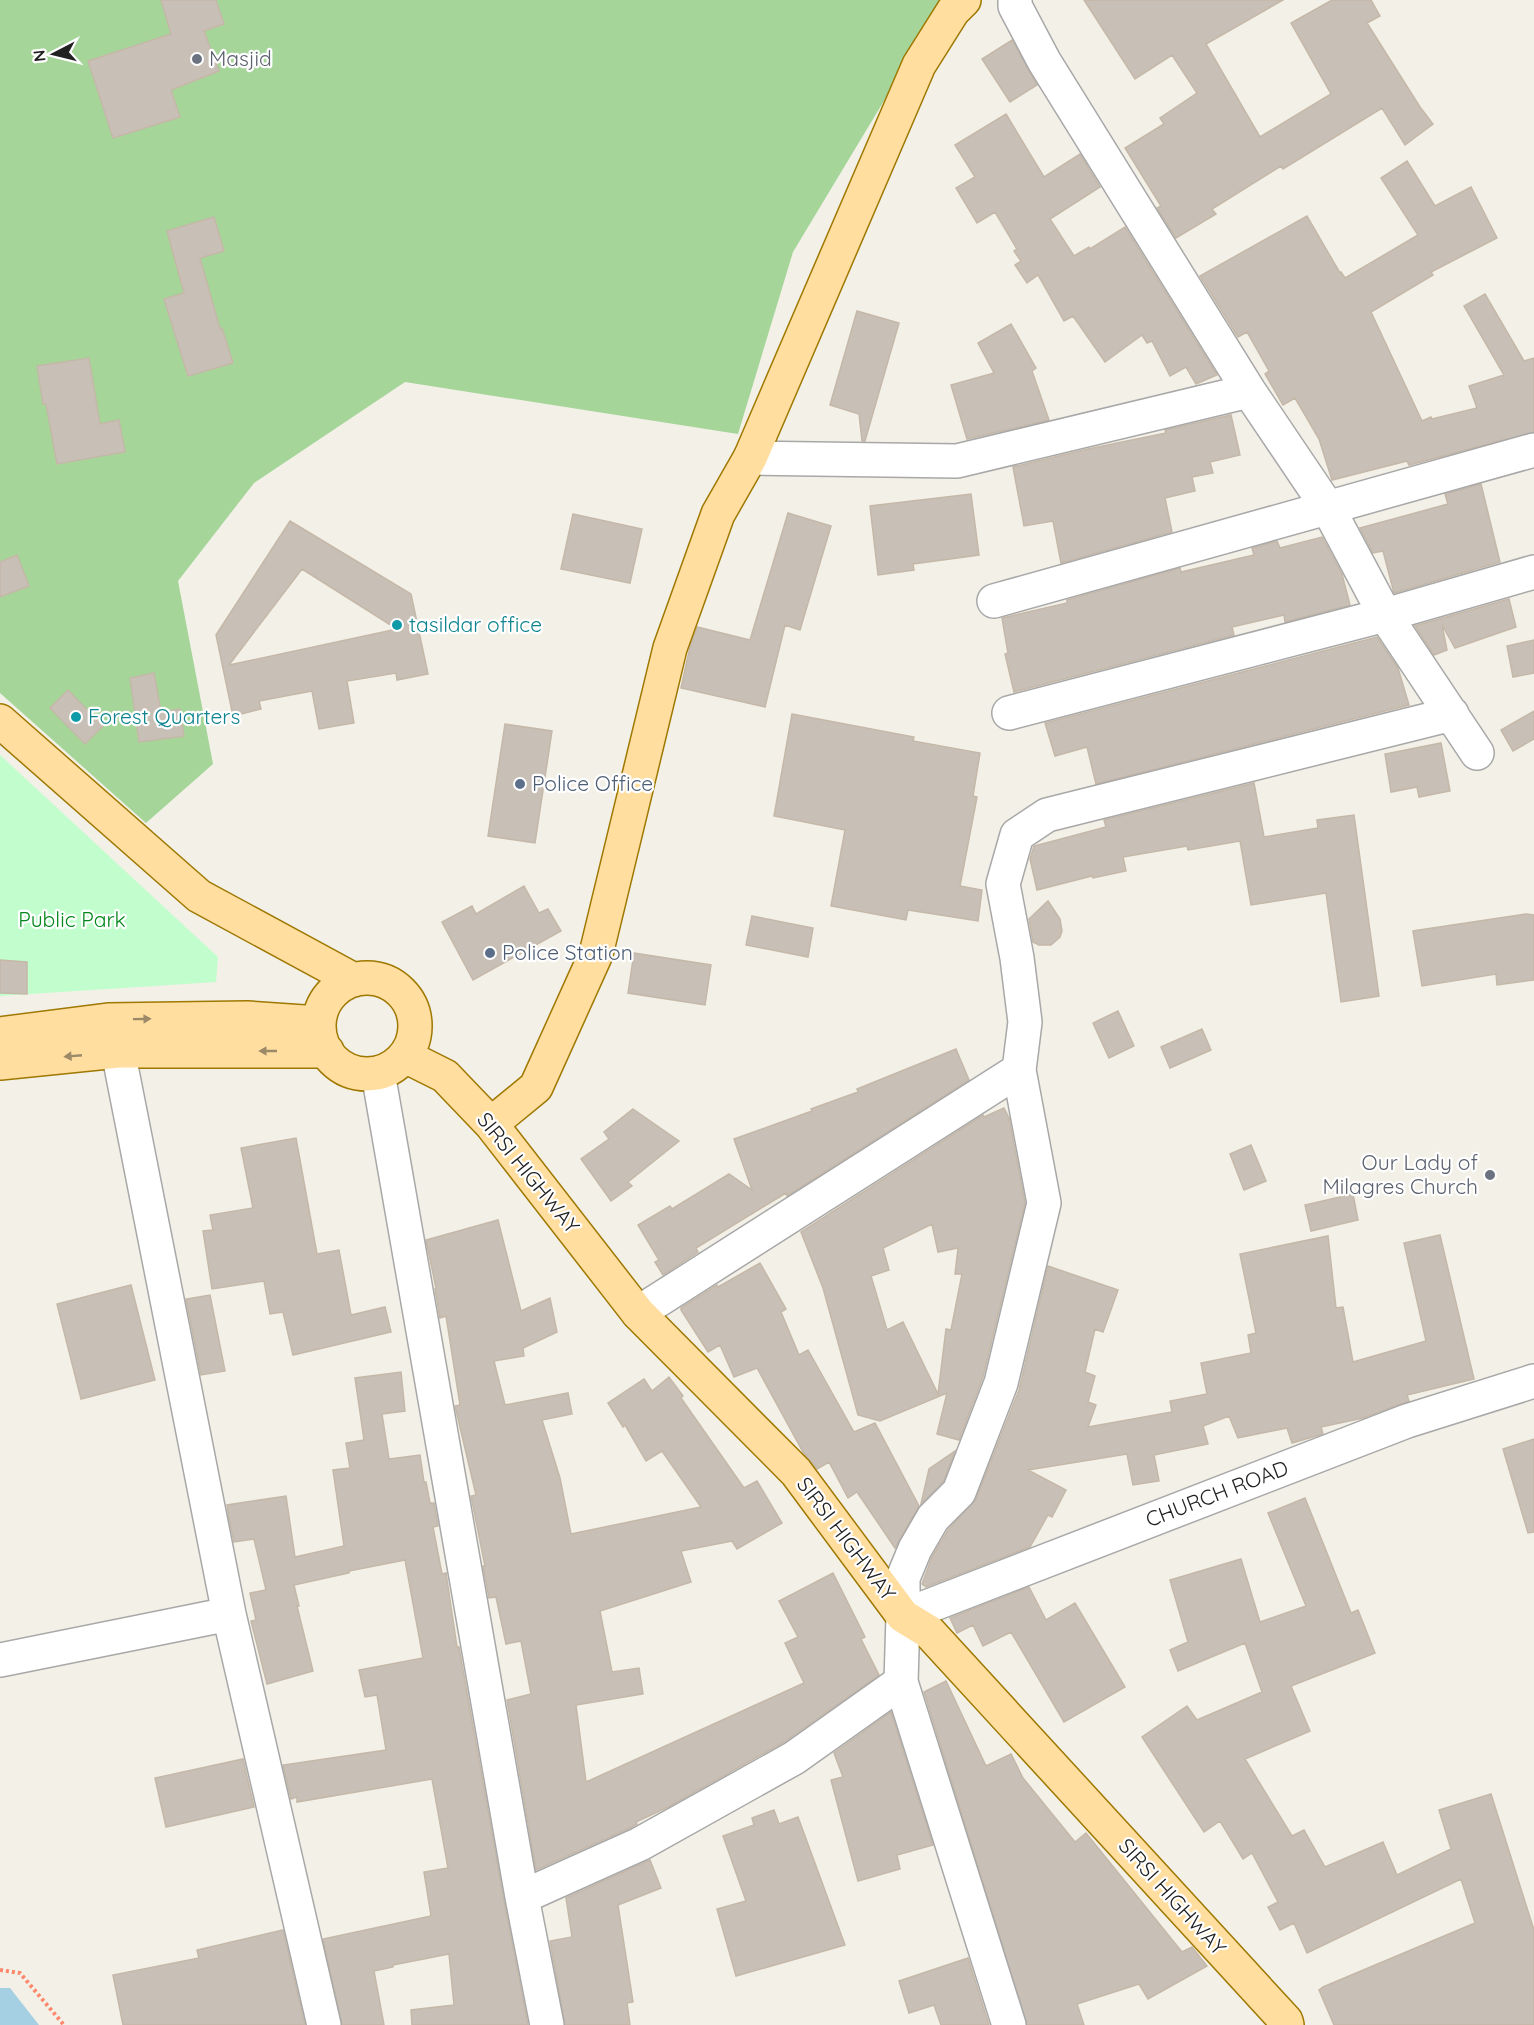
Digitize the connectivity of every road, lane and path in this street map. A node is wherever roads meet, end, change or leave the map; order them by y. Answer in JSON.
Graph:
{"nodes":[{"id":1,"x":964,"y":0,"type":"edge"},
{"id":2,"x":1015,"y":0,"type":"edge"},
{"id":3,"x":1249,"y":391,"type":"junction"},
{"id":4,"x":1534,"y":450,"type":"edge"},
{"id":5,"x":750,"y":458,"type":"junction"},
{"id":6,"x":1328,"y":508,"type":"junction"},
{"id":7,"x":1534,"y":572,"type":"edge"},
{"id":8,"x":994,"y":601,"type":"dead end"},
{"id":9,"x":1385,"y":615,"type":"junction"},
{"id":10,"x":1009,"y":713,"type":"dead end"},
{"id":11,"x":1452,"y":714,"type":"junction"},
{"id":12,"x":0,"y":721,"type":"edge"},
{"id":13,"x":1477,"y":753,"type":"dead end"},
{"id":14,"x":354,"y":980,"type":"junction"},
{"id":15,"x":108,"y":1020,"type":"junction"},
{"id":16,"x":0,"y":1034,"type":"edge"},
{"id":17,"x":323,"y":1037,"type":"junction"},
{"id":18,"x":118,"y":1051,"type":"junction"},
{"id":19,"x":405,"y":1056,"type":"junction"},
{"id":20,"x":0,"y":1063,"type":"edge"},
{"id":21,"x":1019,"y":1070,"type":"junction"},
{"id":22,"x":378,"y":1073,"type":"junction"},
{"id":23,"x":491,"y":1124,"type":"junction"},
{"id":24,"x":638,"y":1312,"type":"junction"},
{"id":25,"x":1534,"y":1381,"type":"edge"},
{"id":26,"x":229,"y":1614,"type":"junction"},
{"id":27,"x":903,"y":1616,"type":"junction"},
{"id":28,"x":0,"y":1660,"type":"edge"},
{"id":29,"x":900,"y":1682,"type":"junction"},
{"id":30,"x":522,"y":1897,"type":"junction"},
{"id":31,"x":0,"y":1970,"type":"edge"},
{"id":32,"x":64,"y":2025,"type":"edge"},
{"id":33,"x":324,"y":2025,"type":"edge"},
{"id":34,"x":547,"y":2025,"type":"edge"},
{"id":35,"x":1009,"y":2025,"type":"edge"},
{"id":36,"x":1287,"y":2025,"type":"edge"}],
"edges":[{"from":1,"to":5,"type":"main road"},
{"from":2,"to":3,"type":"street"},
{"from":3,"to":5,"type":"street"},
{"from":3,"to":6,"type":"street"},
{"from":4,"to":6,"type":"street"},
{"from":5,"to":23,"type":"main road"},
{"from":6,"to":8,"type":"street"},
{"from":6,"to":9,"type":"street"},
{"from":7,"to":9,"type":"street"},
{"from":9,"to":10,"type":"street"},
{"from":9,"to":11,"type":"street"},
{"from":11,"to":13,"type":"street"},
{"from":11,"to":21,"type":"street"},
{"from":12,"to":14,"type":"main road"},
{"from":14,"to":17,"type":"main road"},
{"from":14,"to":19,"type":"main road"},
{"from":15,"to":16,"type":"main road"},
{"from":15,"to":17,"type":"main road","one_way":true},
{"from":15,"to":18,"type":"street"},
{"from":17,"to":18,"type":"main road","one_way":true},
{"from":17,"to":22,"type":"main road"},
{"from":18,"to":20,"type":"main road","one_way":true},
{"from":18,"to":26,"type":"street"},
{"from":19,"to":22,"type":"main road"},
{"from":19,"to":23,"type":"main road","name":"SIRSI HIGHWAY"},
{"from":21,"to":24,"type":"street"},
{"from":21,"to":27,"type":"street"},
{"from":22,"to":30,"type":"street"},
{"from":23,"to":24,"type":"main road","name":"SIRSI HIGHWAY"},
{"from":24,"to":27,"type":"main road","name":"SIRSI HIGHWAY"},
{"from":25,"to":27,"type":"street","name":"CHURCH ROAD"},
{"from":26,"to":28,"type":"street"},
{"from":26,"to":33,"type":"street"},
{"from":27,"to":29,"type":"street"},
{"from":27,"to":36,"type":"main road","name":"SIRSI HIGHWAY"},
{"from":29,"to":30,"type":"street"},
{"from":29,"to":35,"type":"street"},
{"from":30,"to":34,"type":"street"},
{"from":31,"to":32,"type":"path"}]}
